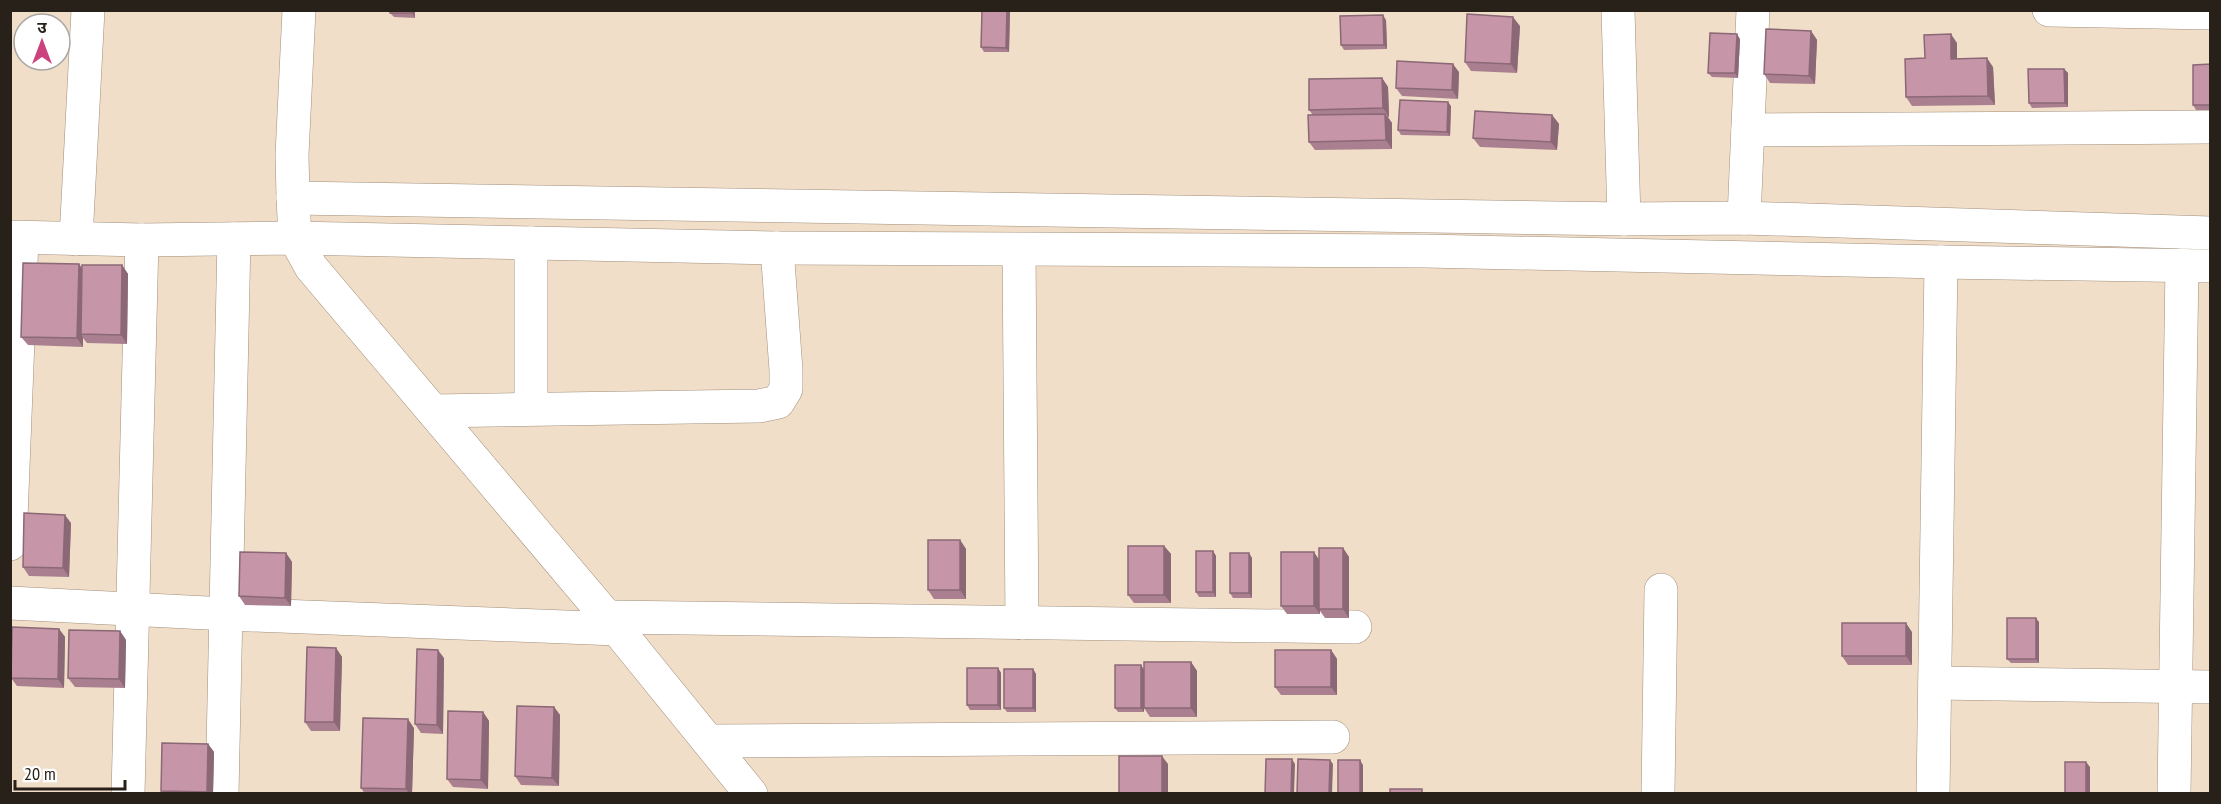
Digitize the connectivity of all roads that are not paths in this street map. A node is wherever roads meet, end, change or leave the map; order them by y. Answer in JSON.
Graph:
{"nodes":[{"id":1,"x":88,"y":10,"type":"edge"},
{"id":2,"x":299,"y":10,"type":"edge"},
{"id":3,"x":1618,"y":10,"type":"edge"},
{"id":4,"x":1753,"y":10,"type":"edge"},
{"id":5,"x":2049,"y":10,"type":"edge"},
{"id":6,"x":2211,"y":13,"type":"edge"},
{"id":7,"x":2211,"y":127,"type":"edge"},
{"id":8,"x":1748,"y":130,"type":"junction"},
{"id":9,"x":293,"y":198,"type":"junction"},
{"id":10,"x":1744,"y":218,"type":"junction"},
{"id":11,"x":1624,"y":219,"type":"junction"},
{"id":12,"x":2211,"y":232,"type":"edge"},
{"id":13,"x":16,"y":237,"type":"edge"},
{"id":14,"x":296,"y":238,"type":"junction"},
{"id":15,"x":76,"y":239,"type":"junction"},
{"id":16,"x":234,"y":239,"type":"junction"},
{"id":17,"x":142,"y":240,"type":"junction"},
{"id":18,"x":531,"y":243,"type":"junction"},
{"id":19,"x":777,"y":248,"type":"junction"},
{"id":20,"x":1018,"y":250,"type":"junction"},
{"id":21,"x":1941,"y":262,"type":"junction"},
{"id":22,"x":2196,"y":266,"type":"edge"},
{"id":23,"x":531,"y":409,"type":"junction"},
{"id":24,"x":433,"y":411,"type":"junction"},
{"id":25,"x":10,"y":544,"type":"edge"},
{"id":26,"x":1661,"y":590,"type":"dead end"},
{"id":27,"x":10,"y":603,"type":"edge"},
{"id":28,"x":132,"y":608,"type":"junction"},
{"id":29,"x":227,"y":614,"type":"junction"},
{"id":30,"x":612,"y":623,"type":"junction"},
{"id":31,"x":1022,"y":623,"type":"junction"},
{"id":32,"x":1355,"y":627,"type":"dead end"},
{"id":33,"x":1935,"y":683,"type":"junction"},
{"id":34,"x":2175,"y":686,"type":"junction"},
{"id":35,"x":2211,"y":687,"type":"edge"},
{"id":36,"x":1333,"y":737,"type":"dead end"},
{"id":37,"x":711,"y":741,"type":"junction"},
{"id":38,"x":128,"y":794,"type":"edge"},
{"id":39,"x":222,"y":794,"type":"edge"},
{"id":40,"x":751,"y":794,"type":"edge"},
{"id":41,"x":1658,"y":794,"type":"edge"},
{"id":42,"x":1933,"y":794,"type":"edge"},
{"id":43,"x":2174,"y":794,"type":"edge"}],
"edges":[{"from":1,"to":15,"type":"street"},
{"from":2,"to":9,"type":"street"},
{"from":3,"to":11,"type":"street"},
{"from":4,"to":8,"type":"street"},
{"from":5,"to":6,"type":"street"},
{"from":7,"to":8,"type":"street"},
{"from":8,"to":10,"type":"street"},
{"from":9,"to":11,"type":"street"},
{"from":9,"to":14,"type":"street"},
{"from":10,"to":11,"type":"street"},
{"from":10,"to":12,"type":"street"},
{"from":13,"to":15,"type":"street"},
{"from":13,"to":25,"type":"street"},
{"from":14,"to":16,"type":"street"},
{"from":14,"to":18,"type":"street"},
{"from":14,"to":24,"type":"street"},
{"from":15,"to":17,"type":"street"},
{"from":16,"to":17,"type":"street"},
{"from":16,"to":29,"type":"street"},
{"from":17,"to":28,"type":"street"},
{"from":18,"to":19,"type":"street"},
{"from":18,"to":23,"type":"street"},
{"from":19,"to":20,"type":"street"},
{"from":19,"to":23,"type":"street"},
{"from":20,"to":21,"type":"street"},
{"from":20,"to":31,"type":"street"},
{"from":21,"to":22,"type":"street"},
{"from":21,"to":33,"type":"street"},
{"from":22,"to":34,"type":"street"},
{"from":23,"to":24,"type":"street"},
{"from":24,"to":30,"type":"street"},
{"from":26,"to":41,"type":"street"},
{"from":27,"to":28,"type":"street"},
{"from":28,"to":29,"type":"street"},
{"from":28,"to":38,"type":"street"},
{"from":29,"to":30,"type":"street"},
{"from":29,"to":39,"type":"street"},
{"from":30,"to":31,"type":"street"},
{"from":30,"to":37,"type":"street"},
{"from":31,"to":32,"type":"street"},
{"from":33,"to":34,"type":"street"},
{"from":33,"to":42,"type":"street"},
{"from":34,"to":35,"type":"street"},
{"from":34,"to":43,"type":"street"},
{"from":36,"to":37,"type":"street"},
{"from":37,"to":40,"type":"street"}]}
